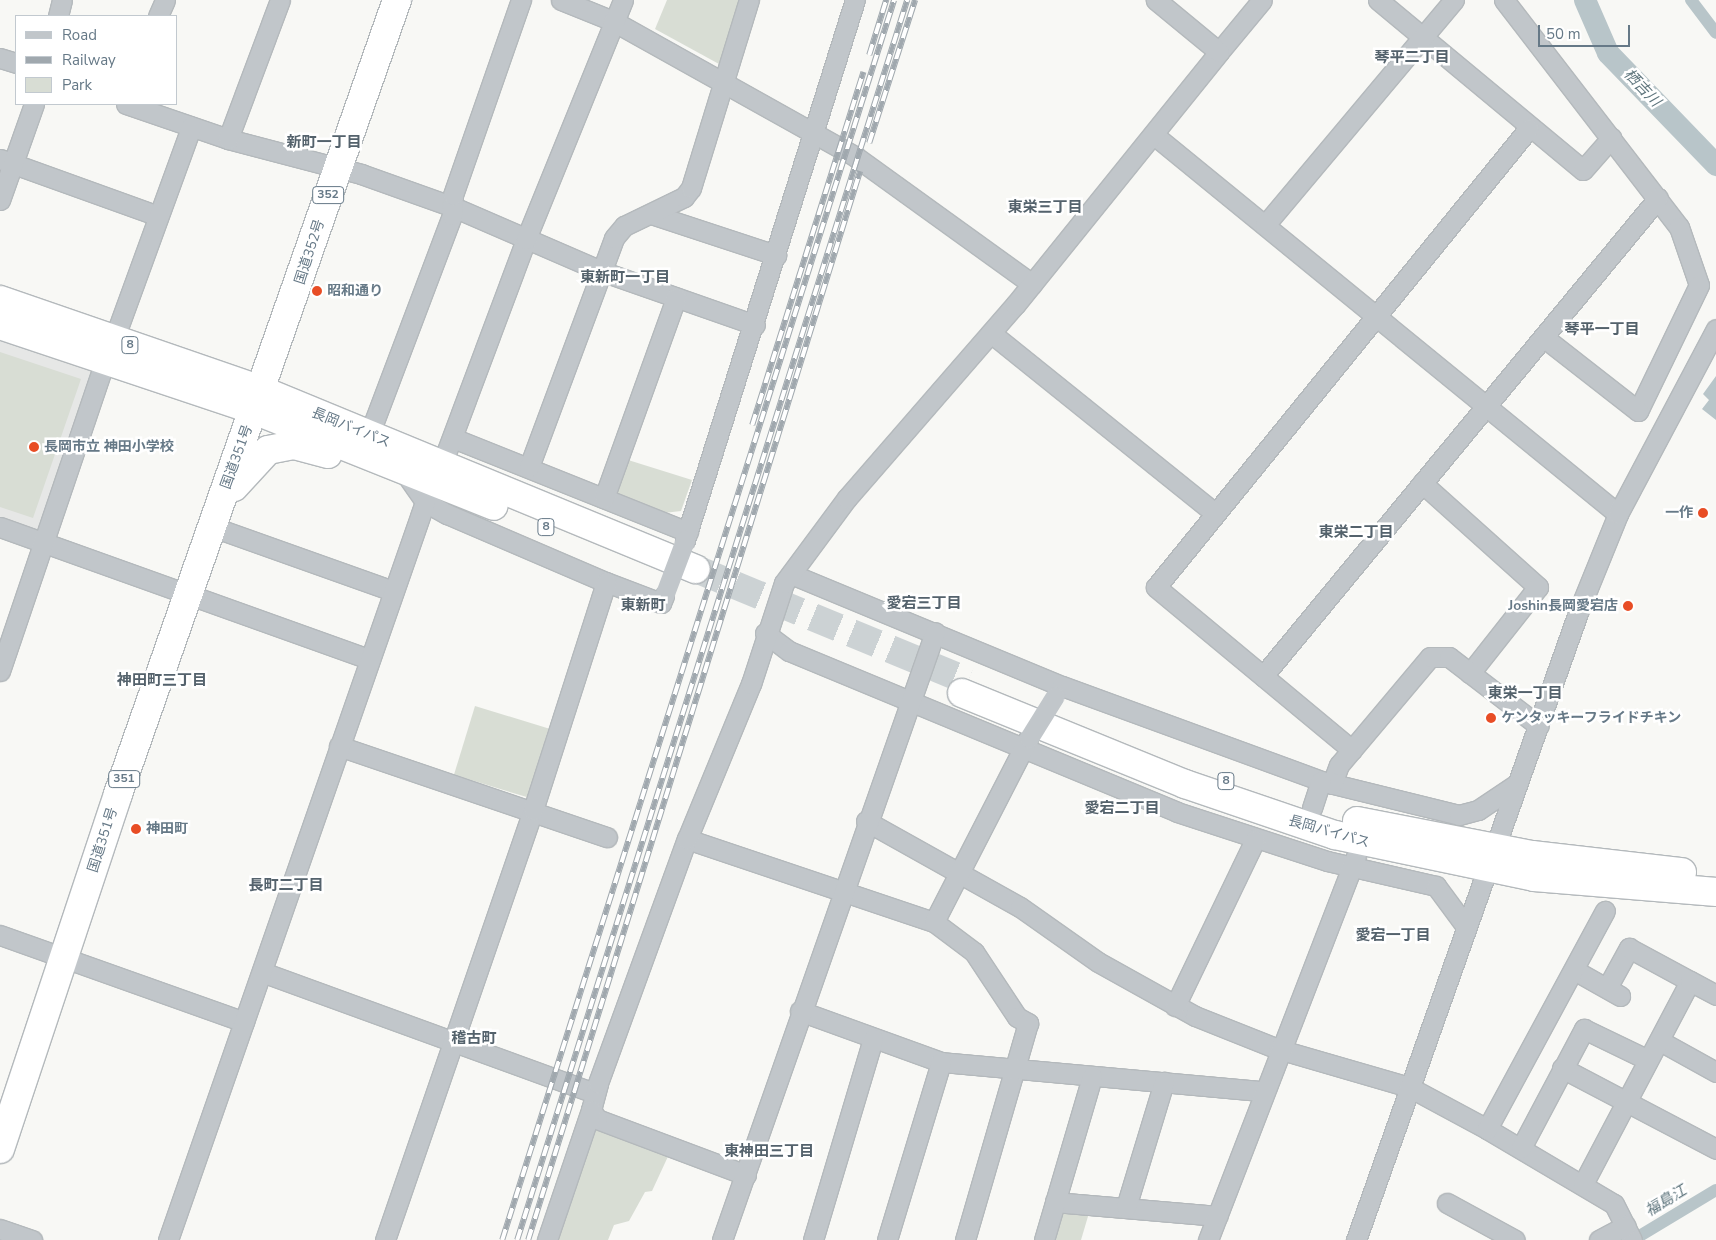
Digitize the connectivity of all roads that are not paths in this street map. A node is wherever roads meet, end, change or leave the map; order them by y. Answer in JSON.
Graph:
{"nodes":[{"id":1,"x":62,"y":0,"type":"edge"},
{"id":2,"x":165,"y":0,"type":"edge"},
{"id":3,"x":280,"y":0,"type":"edge"},
{"id":4,"x":397,"y":0,"type":"edge"},
{"id":5,"x":521,"y":0,"type":"edge"},
{"id":6,"x":561,"y":0,"type":"edge"},
{"id":7,"x":623,"y":0,"type":"edge"},
{"id":8,"x":749,"y":0,"type":"edge"},
{"id":9,"x":855,"y":0,"type":"edge"},
{"id":10,"x":1262,"y":0,"type":"edge"},
{"id":11,"x":1378,"y":0,"type":"edge"},
{"id":12,"x":1454,"y":0,"type":"edge"},
{"id":13,"x":1504,"y":0,"type":"edge"},
{"id":14,"x":1167,"y":3,"type":"edge"},
{"id":15,"x":58,"y":15,"type":"edge"},
{"id":16,"x":158,"y":15,"type":"edge"},
{"id":17,"x":613,"y":21,"type":"junction"},
{"id":18,"x":1423,"y":38,"type":"junction"},
{"id":19,"x":1219,"y":52,"type":"junction"},
{"id":20,"x":0,"y":58,"type":"edge"},
{"id":21,"x":15,"y":63,"type":"edge"},
{"id":22,"x":724,"y":82,"type":"junction"},
{"id":23,"x":34,"y":105,"type":"edge"},
{"id":24,"x":129,"y":105,"type":"edge"},
{"id":25,"x":191,"y":127,"type":"junction"},
{"id":26,"x":1530,"y":128,"type":"junction"},
{"id":27,"x":814,"y":133,"type":"junction"},
{"id":28,"x":1154,"y":135,"type":"junction"},
{"id":29,"x":1611,"y":138,"type":"junction"},
{"id":30,"x":228,"y":139,"type":"junction"},
{"id":31,"x":7,"y":161,"type":"edge"},
{"id":32,"x":337,"y":170,"type":"junction"},
{"id":33,"x":1658,"y":198,"type":"junction"},
{"id":34,"x":0,"y":200,"type":"edge"},
{"id":35,"x":451,"y":206,"type":"junction"},
{"id":36,"x":651,"y":214,"type":"junction"},
{"id":37,"x":158,"y":216,"type":"junction"},
{"id":38,"x":1265,"y":225,"type":"junction"},
{"id":39,"x":526,"y":239,"type":"junction"},
{"id":40,"x":776,"y":255,"type":"junction"},
{"id":41,"x":601,"y":271,"type":"junction"},
{"id":42,"x":1032,"y":284,"type":"junction"},
{"id":43,"x":676,"y":298,"type":"junction"},
{"id":44,"x":0,"y":300,"type":"edge"},
{"id":45,"x":1376,"y":317,"type":"junction"},
{"id":46,"x":0,"y":325,"type":"edge"},
{"id":47,"x":755,"y":325,"type":"junction"},
{"id":48,"x":1716,"y":329,"type":"edge"},
{"id":49,"x":991,"y":333,"type":"junction"},
{"id":50,"x":1546,"y":339,"type":"junction"},
{"id":51,"x":110,"y":350,"type":"junction"},
{"id":52,"x":257,"y":400,"type":"junction"},
{"id":53,"x":1488,"y":410,"type":"junction"},
{"id":54,"x":369,"y":435,"type":"junction"},
{"id":55,"x":453,"y":438,"type":"junction"},
{"id":56,"x":442,"y":464,"type":"junction"},
{"id":57,"x":529,"y":467,"type":"junction"},
{"id":58,"x":400,"y":469,"type":"junction"},
{"id":59,"x":1422,"y":484,"type":"junction"},
{"id":60,"x":604,"y":498,"type":"junction"},
{"id":61,"x":425,"y":502,"type":"junction"},
{"id":62,"x":1215,"y":513,"type":"junction"},
{"id":63,"x":1618,"y":514,"type":"junction"},
{"id":64,"x":215,"y":519,"type":"junction"},
{"id":65,"x":0,"y":527,"type":"edge"},
{"id":66,"x":686,"y":536,"type":"junction"},
{"id":67,"x":46,"y":542,"type":"junction"},
{"id":68,"x":792,"y":574,"type":"junction"},
{"id":69,"x":606,"y":582,"type":"junction"},
{"id":70,"x":393,"y":591,"type":"junction"},
{"id":71,"x":190,"y":594,"type":"junction"},
{"id":72,"x":936,"y":632,"type":"junction"},
{"id":73,"x":765,"y":633,"type":"junction"},
{"id":74,"x":369,"y":659,"type":"junction"},
{"id":75,"x":0,"y":671,"type":"edge"},
{"id":76,"x":1470,"y":673,"type":"junction"},
{"id":77,"x":1263,"y":676,"type":"junction"},
{"id":78,"x":1059,"y":691,"type":"junction"},
{"id":79,"x":908,"y":701,"type":"junction"},
{"id":80,"x":1538,"y":726,"type":"junction"},
{"id":81,"x":1025,"y":743,"type":"junction"},
{"id":82,"x":339,"y":746,"type":"junction"},
{"id":83,"x":1352,"y":750,"type":"junction"},
{"id":84,"x":1326,"y":782,"type":"junction"},
{"id":85,"x":1515,"y":785,"type":"junction"},
{"id":86,"x":1312,"y":808,"type":"junction"},
{"id":87,"x":533,"y":810,"type":"junction"},
{"id":88,"x":866,"y":821,"type":"junction"},
{"id":89,"x":607,"y":837,"type":"dead end"},
{"id":90,"x":687,"y":839,"type":"junction"},
{"id":91,"x":1255,"y":840,"type":"junction"},
{"id":92,"x":1361,"y":841,"type":"junction"},
{"id":93,"x":1490,"y":858,"type":"junction"},
{"id":94,"x":1352,"y":867,"type":"junction"},
{"id":95,"x":957,"y":872,"type":"junction"},
{"id":96,"x":1716,"y":873,"type":"edge"},
{"id":97,"x":842,"y":891,"type":"junction"},
{"id":98,"x":1716,"y":892,"type":"edge"},
{"id":99,"x":1605,"y":911,"type":"dead end"},
{"id":100,"x":934,"y":922,"type":"junction"},
{"id":101,"x":1464,"y":924,"type":"junction"},
{"id":102,"x":0,"y":935,"type":"edge"},
{"id":103,"x":65,"y":958,"type":"junction"},
{"id":104,"x":1574,"y":970,"type":"junction"},
{"id":105,"x":262,"y":972,"type":"junction"},
{"id":106,"x":1690,"y":981,"type":"junction"},
{"id":107,"x":1716,"y":995,"type":"edge"},
{"id":108,"x":1176,"y":1006,"type":"junction"},
{"id":109,"x":800,"y":1011,"type":"junction"},
{"id":110,"x":244,"y":1022,"type":"junction"},
{"id":111,"x":454,"y":1039,"type":"junction"},
{"id":112,"x":873,"y":1039,"type":"junction"},
{"id":113,"x":1660,"y":1041,"type":"junction"},
{"id":114,"x":1278,"y":1049,"type":"junction"},
{"id":115,"x":1648,"y":1060,"type":"junction"},
{"id":116,"x":941,"y":1062,"type":"junction"},
{"id":117,"x":1016,"y":1068,"type":"junction"},
{"id":118,"x":1562,"y":1068,"type":"junction"},
{"id":119,"x":1716,"y":1072,"type":"edge"},
{"id":120,"x":1092,"y":1076,"type":"junction"},
{"id":121,"x":1164,"y":1082,"type":"junction"},
{"id":122,"x":1409,"y":1087,"type":"junction"},
{"id":123,"x":1262,"y":1091,"type":"junction"},
{"id":124,"x":593,"y":1101,"type":"junction"},
{"id":125,"x":1628,"y":1102,"type":"junction"},
{"id":126,"x":1487,"y":1129,"type":"junction"},
{"id":127,"x":1521,"y":1148,"type":"junction"},
{"id":128,"x":1716,"y":1149,"type":"edge"},
{"id":129,"x":0,"y":1150,"type":"edge"},
{"id":130,"x":746,"y":1175,"type":"junction"},
{"id":131,"x":1583,"y":1184,"type":"junction"},
{"id":132,"x":1055,"y":1202,"type":"junction"},
{"id":133,"x":1448,"y":1203,"type":"dead end"},
{"id":134,"x":1126,"y":1207,"type":"junction"},
{"id":135,"x":1217,"y":1216,"type":"junction"},
{"id":136,"x":0,"y":1229,"type":"edge"},
{"id":137,"x":1628,"y":1232,"type":"edge"},
{"id":138,"x":32,"y":1240,"type":"edge"},
{"id":139,"x":168,"y":1240,"type":"edge"},
{"id":140,"x":384,"y":1240,"type":"edge"},
{"id":141,"x":547,"y":1240,"type":"edge"},
{"id":142,"x":722,"y":1240,"type":"edge"},
{"id":143,"x":813,"y":1240,"type":"edge"},
{"id":144,"x":888,"y":1240,"type":"edge"},
{"id":145,"x":965,"y":1240,"type":"edge"},
{"id":146,"x":1044,"y":1240,"type":"edge"},
{"id":147,"x":1208,"y":1240,"type":"edge"},
{"id":148,"x":1356,"y":1240,"type":"edge"},
{"id":149,"x":1515,"y":1240,"type":"edge"},
{"id":150,"x":1599,"y":1240,"type":"edge"}],
"edges":[{"from":1,"to":15,"type":"street"},
{"from":2,"to":16,"type":"street"},
{"from":3,"to":30,"type":"street"},
{"from":4,"to":32,"type":"highway","name":"国道352号","number":"352"},
{"from":5,"to":35,"type":"street"},
{"from":6,"to":17,"type":"street"},
{"from":7,"to":17,"type":"street"},
{"from":8,"to":22,"type":"street"},
{"from":9,"to":27,"type":"street"},
{"from":10,"to":19,"type":"street"},
{"from":11,"to":18,"type":"street"},
{"from":12,"to":18,"type":"street"},
{"from":13,"to":29,"type":"street"},
{"from":14,"to":19,"type":"street"},
{"from":17,"to":22,"type":"street"},
{"from":17,"to":39,"type":"street"},
{"from":18,"to":26,"type":"street"},
{"from":18,"to":38,"type":"street"},
{"from":19,"to":28,"type":"street"},
{"from":20,"to":21,"type":"street"},
{"from":22,"to":27,"type":"street"},
{"from":22,"to":36,"type":"street"},
{"from":23,"to":31,"type":"street"},
{"from":24,"to":25,"type":"street"},
{"from":25,"to":30,"type":"street"},
{"from":25,"to":37,"type":"street"},
{"from":26,"to":29,"type":"street"},
{"from":26,"to":45,"type":"street"},
{"from":27,"to":40,"type":"street"},
{"from":27,"to":42,"type":"street"},
{"from":28,"to":38,"type":"street"},
{"from":28,"to":42,"type":"street"},
{"from":29,"to":33,"type":"street"},
{"from":30,"to":32,"type":"street"},
{"from":31,"to":34,"type":"street"},
{"from":31,"to":37,"type":"street"},
{"from":32,"to":35,"type":"street"},
{"from":32,"to":52,"type":"highway","name":"国道352号","number":"352"},
{"from":33,"to":50,"type":"street"},
{"from":33,"to":50,"type":"street"},
{"from":35,"to":39,"type":"street"},
{"from":35,"to":54,"type":"street"},
{"from":36,"to":40,"type":"street"},
{"from":36,"to":41,"type":"street"},
{"from":37,"to":51,"type":"street"},
{"from":38,"to":45,"type":"street"},
{"from":39,"to":41,"type":"street"},
{"from":39,"to":55,"type":"street"},
{"from":40,"to":47,"type":"street"},
{"from":41,"to":43,"type":"street"},
{"from":41,"to":57,"type":"street"},
{"from":42,"to":49,"type":"street"},
{"from":43,"to":47,"type":"street"},
{"from":43,"to":60,"type":"street"},
{"from":44,"to":51,"type":"highway","name":"長岡バイパス","number":"8"},
{"from":45,"to":53,"type":"street"},
{"from":45,"to":62,"type":"street"},
{"from":46,"to":51,"type":"highway","name":"長岡バイパス","number":"8"},
{"from":47,"to":66,"type":"street"},
{"from":48,"to":63,"type":"street"},
{"from":49,"to":62,"type":"street"},
{"from":49,"to":68,"type":"street"},
{"from":50,"to":53,"type":"street"},
{"from":51,"to":52,"type":"highway","name":"長岡バイパス","number":"8"},
{"from":51,"to":67,"type":"street"},
{"from":52,"to":54,"type":"highway","name":"長岡バイパス","number":"8"},
{"from":52,"to":58,"type":"highway","name":"長岡バイパス","number":"8"},
{"from":52,"to":64,"type":"highway","name":"国道351号","number":"351"},
{"from":53,"to":59,"type":"street"},
{"from":53,"to":63,"type":"street"},
{"from":54,"to":56,"type":"highway","name":"長岡バイパス","number":"8"},
{"from":55,"to":56,"type":"street"},
{"from":55,"to":57,"type":"street"},
{"from":56,"to":58,"type":"highway","name":"長岡バイパス","number":"8"},
{"from":57,"to":60,"type":"street"},
{"from":58,"to":61,"type":"street"},
{"from":58,"to":64,"type":"highway"},
{"from":59,"to":76,"type":"street"},
{"from":59,"to":77,"type":"street"},
{"from":60,"to":66,"type":"street"},
{"from":61,"to":69,"type":"street"},
{"from":61,"to":70,"type":"street"},
{"from":62,"to":77,"type":"street"},
{"from":63,"to":80,"type":"street"},
{"from":64,"to":70,"type":"street"},
{"from":64,"to":71,"type":"highway","name":"国道351号","number":"351"},
{"from":65,"to":67,"type":"street"},
{"from":66,"to":69,"type":"street","bridge":true},
{"from":67,"to":71,"type":"street"},
{"from":67,"to":75,"type":"street"},
{"from":68,"to":72,"type":"street"},
{"from":68,"to":73,"type":"street"},
{"from":69,"to":87,"type":"street"},
{"from":70,"to":74,"type":"street"},
{"from":71,"to":74,"type":"street"},
{"from":71,"to":103,"type":"highway","name":"国道351号","number":"351"},
{"from":72,"to":78,"type":"street"},
{"from":72,"to":79,"type":"street"},
{"from":73,"to":79,"type":"street"},
{"from":73,"to":90,"type":"street"},
{"from":74,"to":82,"type":"street"},
{"from":76,"to":80,"type":"street"},
{"from":76,"to":83,"type":"street"},
{"from":77,"to":83,"type":"street"},
{"from":78,"to":81,"type":"street","bridge":true},
{"from":78,"to":84,"type":"street"},
{"from":79,"to":81,"type":"street"},
{"from":79,"to":88,"type":"street"},
{"from":80,"to":85,"type":"street"},
{"from":81,"to":91,"type":"street"},
{"from":81,"to":95,"type":"street"},
{"from":82,"to":87,"type":"street"},
{"from":82,"to":105,"type":"street"},
{"from":83,"to":84,"type":"street"},
{"from":84,"to":85,"type":"street"},
{"from":84,"to":86,"type":"street"},
{"from":85,"to":93,"type":"street"},
{"from":86,"to":92,"type":"highway","name":"長岡バイパス","number":"8"},
{"from":86,"to":93,"type":"highway","name":"長岡バイパス","number":"8"},
{"from":87,"to":89,"type":"street"},
{"from":87,"to":111,"type":"street"},
{"from":88,"to":95,"type":"street"},
{"from":88,"to":97,"type":"street"},
{"from":90,"to":97,"type":"street"},
{"from":90,"to":124,"type":"street"},
{"from":91,"to":94,"type":"street"},
{"from":91,"to":108,"type":"street"},
{"from":92,"to":93,"type":"highway","name":"長岡バイパス","number":"8"},
{"from":92,"to":94,"type":"street"},
{"from":93,"to":96,"type":"highway","name":"長岡バイパス","number":"8"},
{"from":93,"to":98,"type":"highway","name":"長岡バイパス","number":"8"},
{"from":93,"to":101,"type":"street"},
{"from":94,"to":101,"type":"street"},
{"from":94,"to":114,"type":"street"},
{"from":95,"to":100,"type":"street"},
{"from":95,"to":108,"type":"street"},
{"from":97,"to":100,"type":"street"},
{"from":97,"to":109,"type":"street"},
{"from":99,"to":104,"type":"street"},
{"from":100,"to":117,"type":"street"},
{"from":101,"to":122,"type":"street"},
{"from":102,"to":103,"type":"street"},
{"from":103,"to":110,"type":"street"},
{"from":103,"to":129,"type":"highway","name":"国道351号","number":"351"},
{"from":104,"to":106,"type":"street"},
{"from":104,"to":126,"type":"street"},
{"from":105,"to":110,"type":"street"},
{"from":105,"to":111,"type":"street"},
{"from":106,"to":107,"type":"street"},
{"from":106,"to":113,"type":"street"},
{"from":108,"to":114,"type":"street"},
{"from":109,"to":112,"type":"street"},
{"from":109,"to":130,"type":"street"},
{"from":110,"to":139,"type":"street"},
{"from":111,"to":124,"type":"street"},
{"from":111,"to":140,"type":"street"},
{"from":112,"to":116,"type":"street"},
{"from":112,"to":143,"type":"street"},
{"from":113,"to":115,"type":"street"},
{"from":113,"to":119,"type":"street"},
{"from":114,"to":122,"type":"street"},
{"from":114,"to":123,"type":"street"},
{"from":115,"to":118,"type":"street"},
{"from":115,"to":125,"type":"street"},
{"from":116,"to":117,"type":"street"},
{"from":116,"to":144,"type":"street"},
{"from":117,"to":120,"type":"street"},
{"from":117,"to":145,"type":"street"},
{"from":118,"to":125,"type":"street"},
{"from":118,"to":127,"type":"street"},
{"from":120,"to":121,"type":"street"},
{"from":120,"to":132,"type":"street"},
{"from":121,"to":123,"type":"street"},
{"from":121,"to":134,"type":"street"},
{"from":122,"to":126,"type":"street"},
{"from":122,"to":148,"type":"street"},
{"from":123,"to":135,"type":"street"},
{"from":124,"to":130,"type":"street"},
{"from":124,"to":141,"type":"street"},
{"from":125,"to":128,"type":"street"},
{"from":125,"to":131,"type":"street"},
{"from":126,"to":127,"type":"street"},
{"from":127,"to":131,"type":"street"},
{"from":130,"to":142,"type":"street"},
{"from":131,"to":137,"type":"street"},
{"from":132,"to":134,"type":"street"},
{"from":132,"to":146,"type":"street"},
{"from":133,"to":149,"type":"street"},
{"from":134,"to":135,"type":"street"},
{"from":135,"to":147,"type":"street"},
{"from":136,"to":138,"type":"street"},
{"from":137,"to":150,"type":"street"}]}
